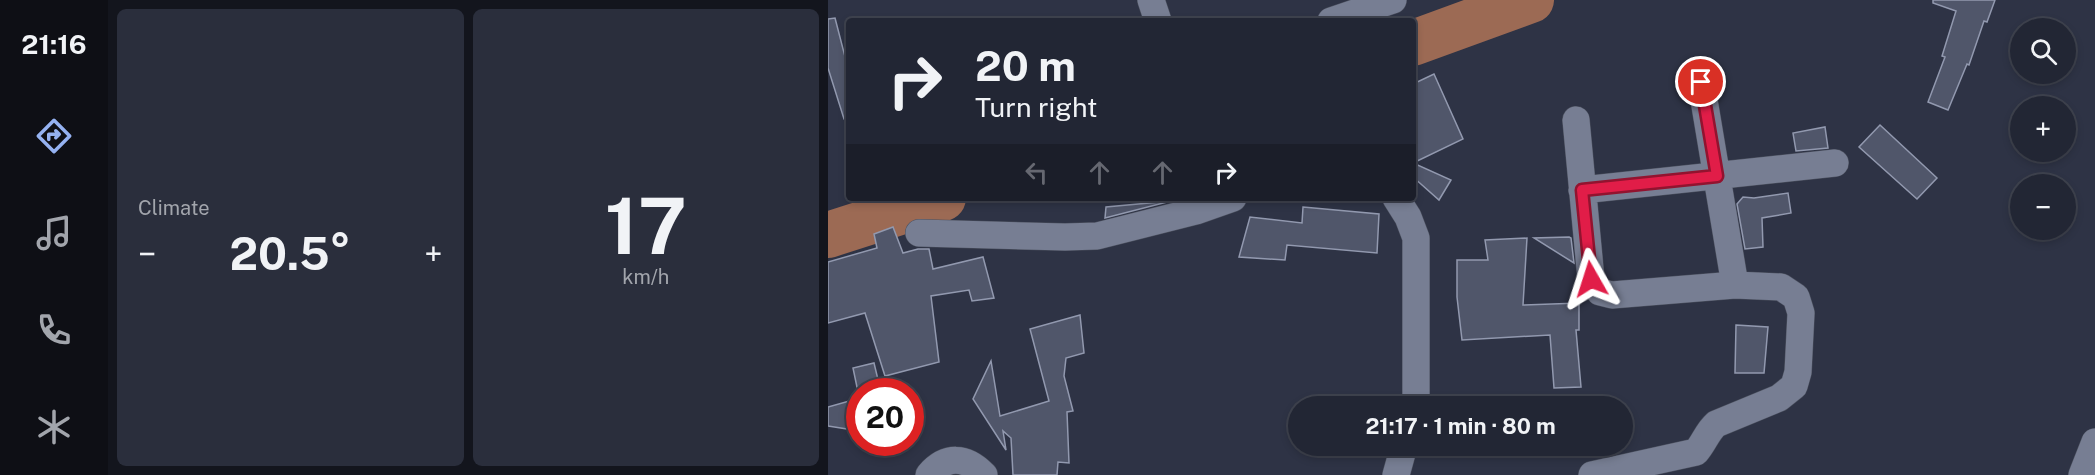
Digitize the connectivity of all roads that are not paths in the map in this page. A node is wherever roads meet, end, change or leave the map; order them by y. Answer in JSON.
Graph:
{"nodes":[{"id":1,"x":1151,"y":0,"type":"edge"},
{"id":2,"x":1394,"y":0,"type":"edge"},
{"id":3,"x":1157,"y":18,"type":"edge"},
{"id":4,"x":1340,"y":18,"type":"edge"},
{"id":5,"x":1701,"y":82,"type":"dead end"},
{"id":6,"x":1576,"y":120,"type":"dead end"},
{"id":7,"x":1835,"y":163,"type":"dead end"},
{"id":8,"x":1717,"y":176,"type":"junction"},
{"id":9,"x":1582,"y":190,"type":"junction"},
{"id":10,"x":1224,"y":201,"type":"edge"},
{"id":11,"x":1398,"y":201,"type":"edge"},
{"id":12,"x":919,"y":233,"type":"dead end"},
{"id":13,"x":1735,"y":285,"type":"junction"},
{"id":14,"x":1416,"y":396,"type":"edge"},
{"id":15,"x":2095,"y":442,"type":"edge"},
{"id":16,"x":1401,"y":456,"type":"edge"},
{"id":17,"x":929,"y":475,"type":"edge"},
{"id":18,"x":984,"y":475,"type":"edge"},
{"id":19,"x":1396,"y":475,"type":"edge"},
{"id":20,"x":1592,"y":475,"type":"edge"},
{"id":21,"x":2082,"y":475,"type":"edge"}],
"edges":[{"from":1,"to":3,"type":"street"},
{"from":2,"to":4,"type":"street"},
{"from":5,"to":8,"type":"street"},
{"from":6,"to":9,"type":"street"},
{"from":7,"to":8,"type":"street"},
{"from":8,"to":9,"type":"street"},
{"from":8,"to":13,"type":"street"},
{"from":9,"to":13,"type":"street"},
{"from":10,"to":12,"type":"street"},
{"from":11,"to":14,"type":"street"},
{"from":13,"to":20,"type":"street"},
{"from":15,"to":21,"type":"street"},
{"from":16,"to":19,"type":"street"},
{"from":17,"to":18,"type":"street"}]}
